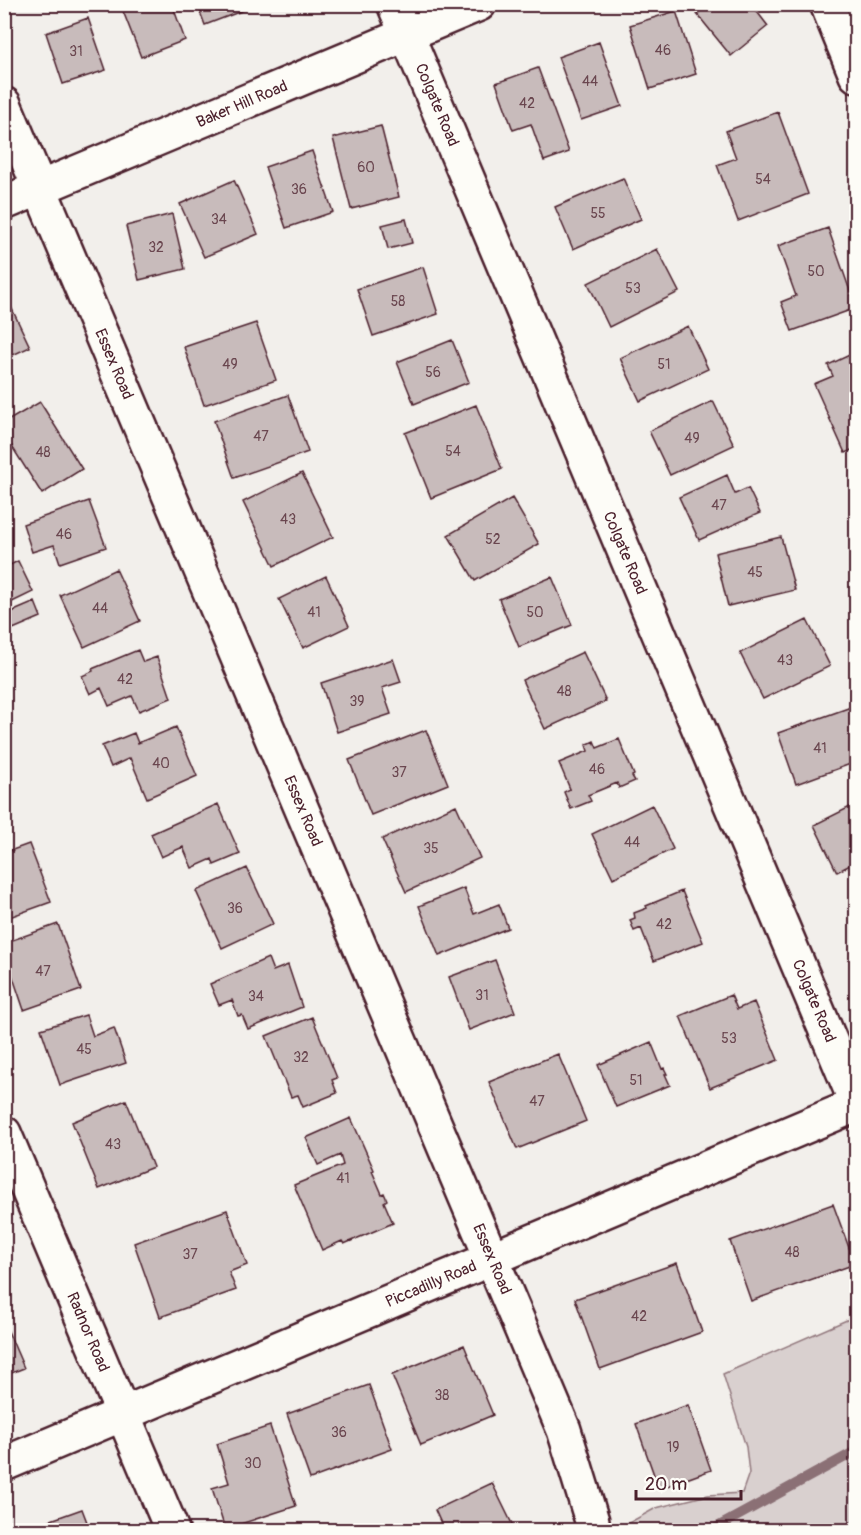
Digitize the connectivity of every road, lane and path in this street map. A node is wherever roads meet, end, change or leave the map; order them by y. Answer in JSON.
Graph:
{"nodes":[{"id":1,"x":394,"y":4,"type":"edge"},
{"id":2,"x":479,"y":4,"type":"edge"},
{"id":3,"x":827,"y":4,"type":"edge"},
{"id":4,"x":407,"y":35,"type":"junction"},
{"id":5,"x":856,"y":75,"type":"edge"},
{"id":6,"x":4,"y":104,"type":"edge"},
{"id":7,"x":39,"y":188,"type":"junction"},
{"id":8,"x":4,"y":203,"type":"edge"},
{"id":9,"x":856,"y":1104,"type":"edge"},
{"id":10,"x":4,"y":1133,"type":"edge"},
{"id":11,"x":492,"y":1259,"type":"junction"},
{"id":12,"x":123,"y":1414,"type":"junction"},
{"id":13,"x":4,"y":1464,"type":"edge"},
{"id":14,"x":592,"y":1521,"type":"dead end"},
{"id":15,"x":172,"y":1530,"type":"edge"}],
"edges":[{"from":1,"to":4,"type":"street","name":"Colgate Road"},
{"from":2,"to":4,"type":"street","name":"Baker Hill Road"},
{"from":3,"to":5,"type":"street"},
{"from":4,"to":7,"type":"street","name":"Baker Hill Road"},
{"from":4,"to":9,"type":"street","name":"Colgate Road"},
{"from":6,"to":7,"type":"street","name":"Essex Road"},
{"from":7,"to":8,"type":"street","name":"Baker Hill Road"},
{"from":7,"to":11,"type":"street","name":"Essex Road"},
{"from":9,"to":11,"type":"street","name":"Piccadilly Road"},
{"from":10,"to":12,"type":"street","name":"Radnor Road"},
{"from":11,"to":12,"type":"street","name":"Piccadilly Road"},
{"from":11,"to":14,"type":"street","name":"Essex Road"},
{"from":12,"to":13,"type":"street","name":"Piccadilly Road"},
{"from":12,"to":15,"type":"street","name":"Radnor Road"}]}
